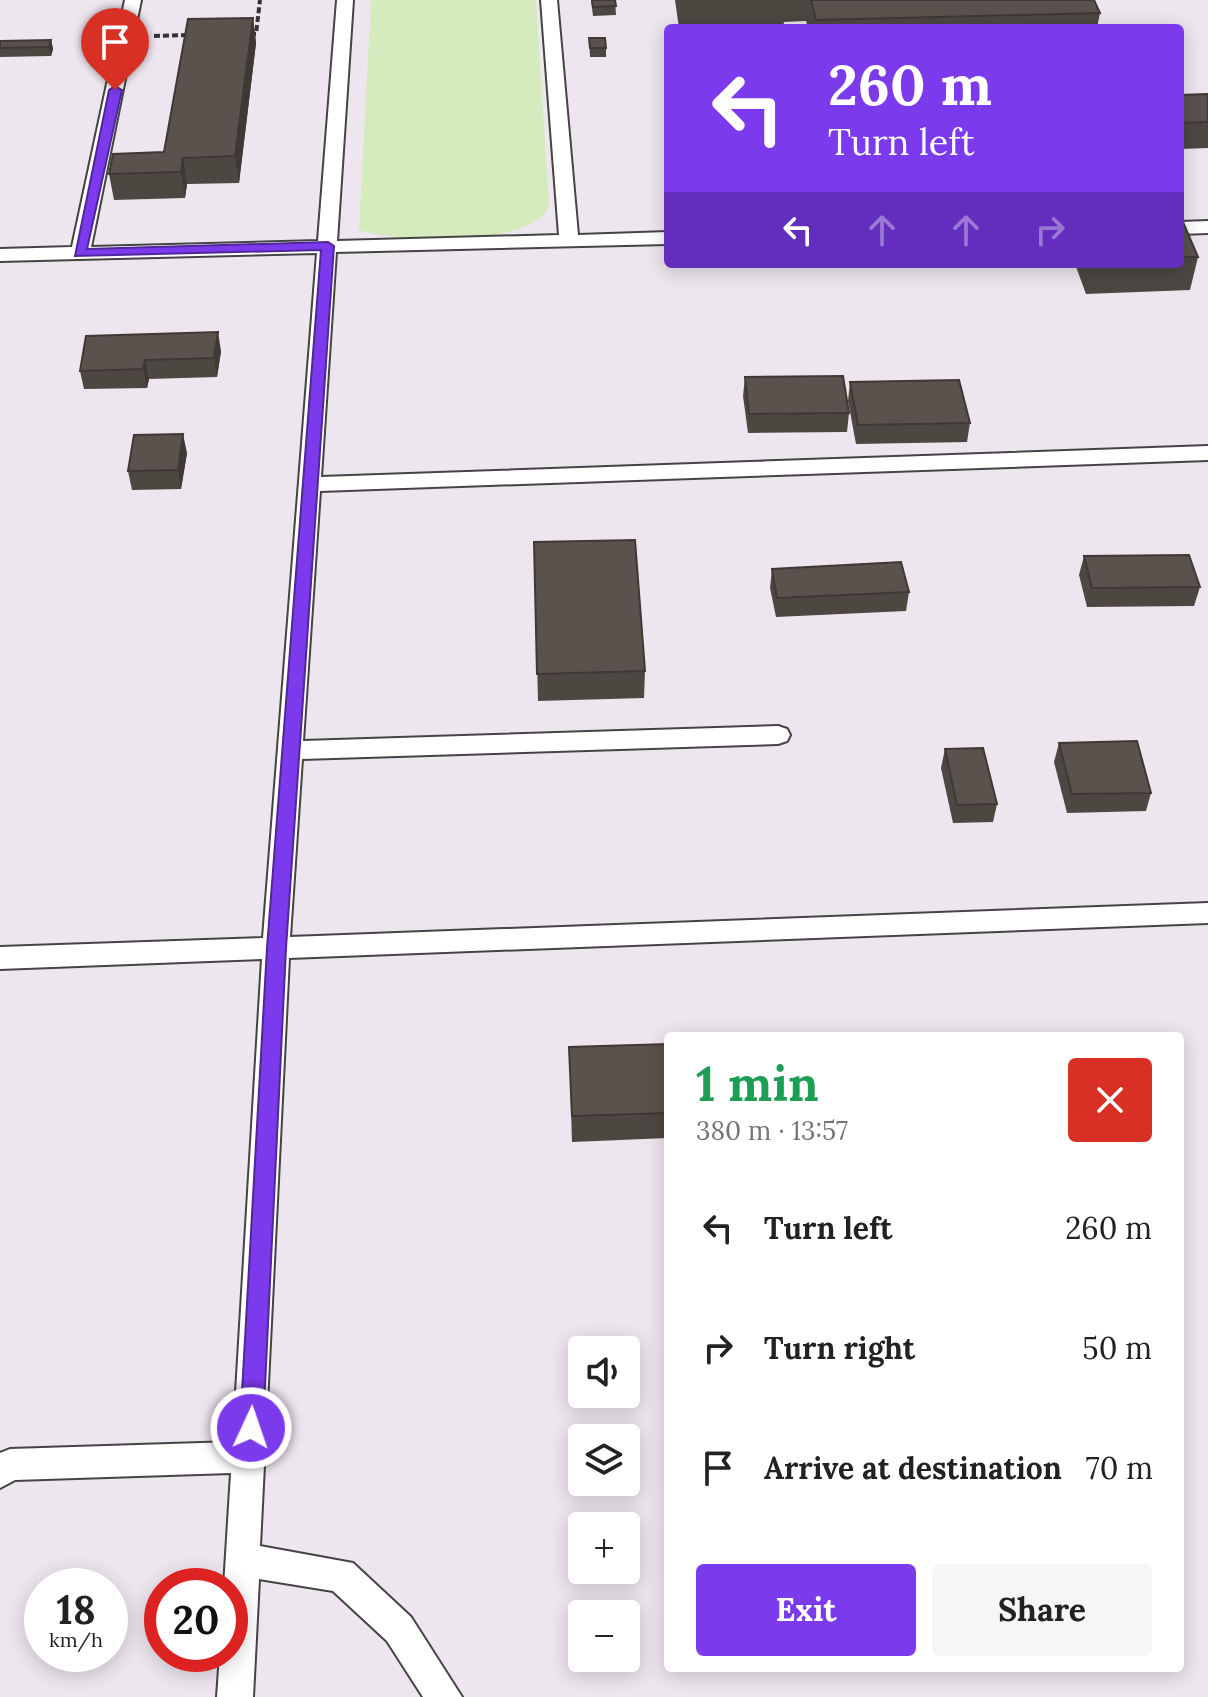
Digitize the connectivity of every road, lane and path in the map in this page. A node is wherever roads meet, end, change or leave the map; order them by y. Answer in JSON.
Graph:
{"nodes":[{"id":1,"x":133,"y":0,"type":"edge"},
{"id":2,"x":260,"y":0,"type":"edge"},
{"id":3,"x":345,"y":0,"type":"edge"},
{"id":4,"x":549,"y":0,"type":"edge"},
{"id":5,"x":242,"y":34,"type":"edge"},
{"id":6,"x":198,"y":35,"type":"edge"},
{"id":7,"x":125,"y":37,"type":"junction"},
{"id":8,"x":1208,"y":227,"type":"edge"},
{"id":9,"x":1184,"y":228,"type":"edge"},
{"id":10,"x":664,"y":238,"type":"edge"},
{"id":11,"x":569,"y":240,"type":"junction"},
{"id":12,"x":328,"y":246,"type":"junction"},
{"id":13,"x":80,"y":253,"type":"junction"},
{"id":14,"x":0,"y":255,"type":"edge"},
{"id":15,"x":1208,"y":453,"type":"edge"},
{"id":16,"x":310,"y":484,"type":"junction"},
{"id":17,"x":778,"y":735,"type":"dead end"},
{"id":18,"x":291,"y":750,"type":"junction"},
{"id":19,"x":1208,"y":913,"type":"edge"},
{"id":20,"x":276,"y":948,"type":"junction"},
{"id":21,"x":0,"y":958,"type":"edge"},
{"id":22,"x":250,"y":1457,"type":"junction"},
{"id":23,"x":0,"y":1472,"type":"edge"},
{"id":24,"x":244,"y":1560,"type":"junction"},
{"id":25,"x":235,"y":1697,"type":"edge"},
{"id":26,"x":444,"y":1697,"type":"edge"}],
"edges":[{"from":1,"to":7,"type":"lane"},
{"from":2,"to":5,"type":"path"},
{"from":3,"to":12,"type":"lane"},
{"from":4,"to":11,"type":"lane"},
{"from":6,"to":7,"type":"path"},
{"from":7,"to":13,"type":"lane"},
{"from":8,"to":9,"type":"lane"},
{"from":10,"to":11,"type":"lane"},
{"from":11,"to":12,"type":"lane"},
{"from":12,"to":13,"type":"lane"},
{"from":12,"to":16,"type":"lane"},
{"from":13,"to":14,"type":"lane"},
{"from":15,"to":16,"type":"lane"},
{"from":16,"to":18,"type":"lane"},
{"from":17,"to":18,"type":"lane"},
{"from":18,"to":20,"type":"lane"},
{"from":19,"to":20,"type":"lane"},
{"from":20,"to":21,"type":"lane"},
{"from":20,"to":22,"type":"lane"},
{"from":22,"to":23,"type":"lane"},
{"from":22,"to":24,"type":"lane"},
{"from":24,"to":25,"type":"lane"},
{"from":24,"to":26,"type":"lane"}]}
